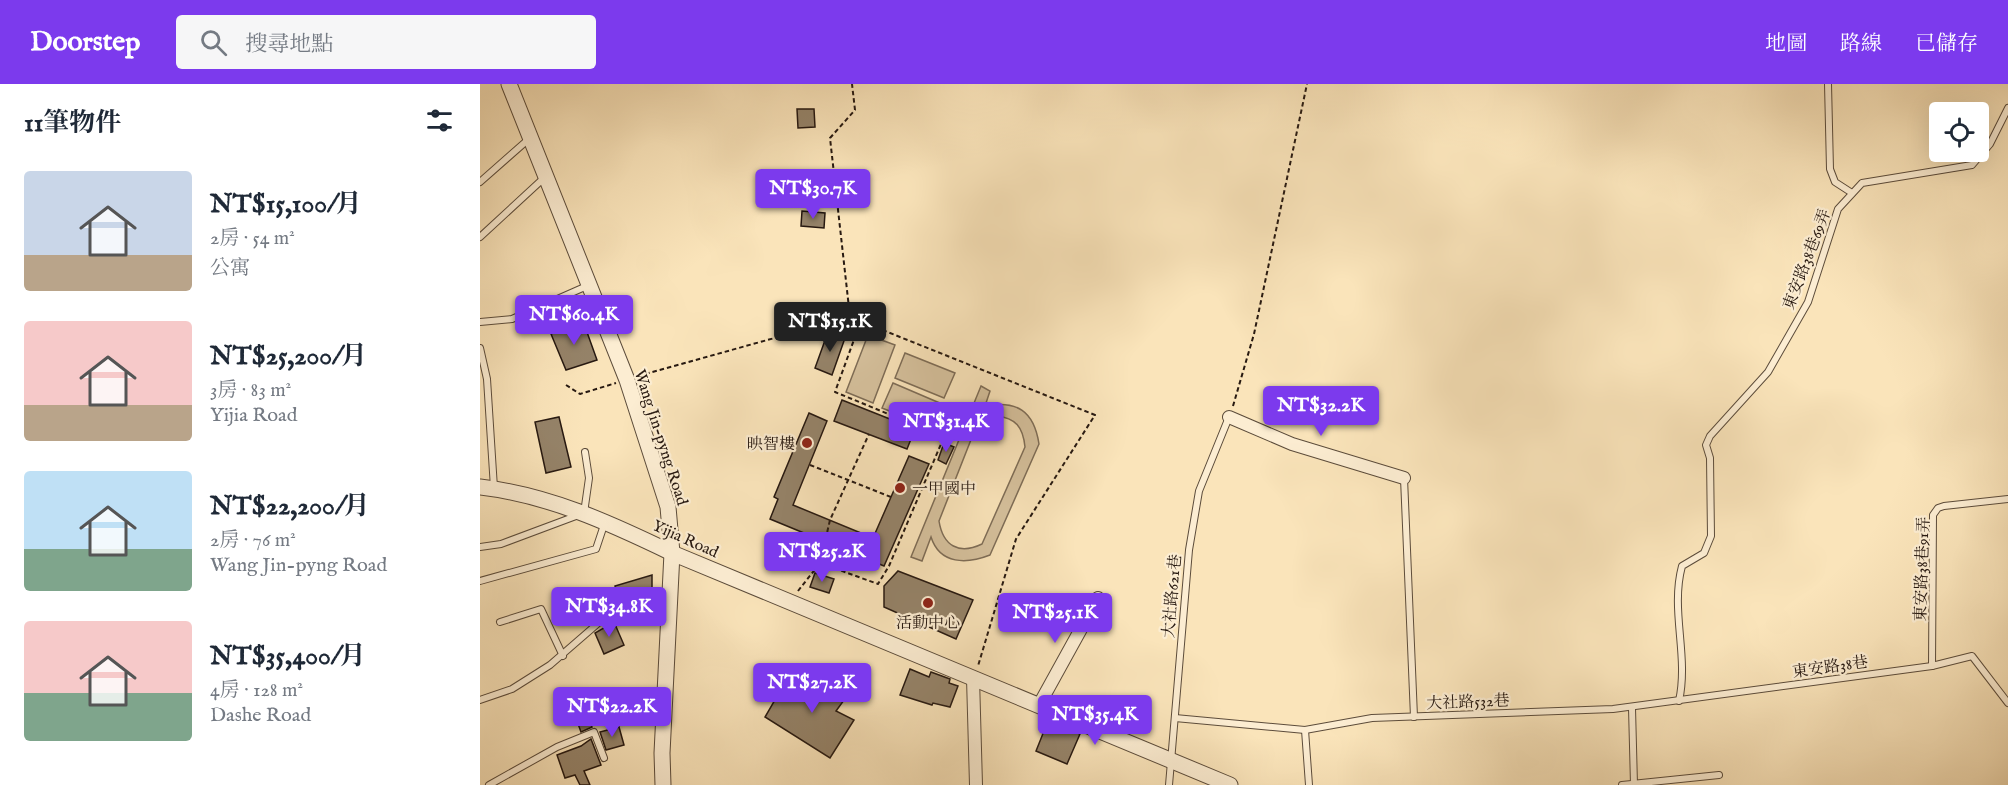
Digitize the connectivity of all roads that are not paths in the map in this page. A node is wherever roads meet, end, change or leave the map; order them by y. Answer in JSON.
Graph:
{"nodes":[{"id":1,"x":509,"y":84,"type":"edge"},
{"id":2,"x":1828,"y":84,"type":"edge"},
{"id":3,"x":2008,"y":108,"type":"edge"},
{"id":4,"x":531,"y":137,"type":"junction"},
{"id":5,"x":546,"y":175,"type":"junction"},
{"id":6,"x":480,"y":182,"type":"edge"},
{"id":7,"x":1852,"y":194,"type":"junction"},
{"id":8,"x":480,"y":237,"type":"edge"},
{"id":9,"x":587,"y":286,"type":"junction"},
{"id":10,"x":480,"y":322,"type":"edge"},
{"id":11,"x":480,"y":348,"type":"edge"},
{"id":12,"x":1229,"y":417,"type":"joint"},
{"id":13,"x":585,"y":452,"type":"dead end"},
{"id":14,"x":1404,"y":478,"type":"joint"},
{"id":15,"x":487,"y":488,"type":"edge"},
{"id":16,"x":2008,"y":499,"type":"edge"},
{"id":17,"x":584,"y":513,"type":"junction"},
{"id":18,"x":606,"y":521,"type":"junction"},
{"id":19,"x":480,"y":547,"type":"edge"},
{"id":20,"x":672,"y":553,"type":"junction"},
{"id":21,"x":480,"y":581,"type":"edge"},
{"id":22,"x":1098,"y":598,"type":"dead end"},
{"id":23,"x":670,"y":608,"type":"junction"},
{"id":24,"x":500,"y":622,"type":"dead end"},
{"id":25,"x":563,"y":656,"type":"junction"},
{"id":26,"x":1932,"y":666,"type":"junction"},
{"id":27,"x":974,"y":678,"type":"junction"},
{"id":28,"x":480,"y":700,"type":"edge"},
{"id":29,"x":1679,"y":701,"type":"junction"},
{"id":30,"x":2008,"y":703,"type":"edge"},
{"id":31,"x":1039,"y":705,"type":"junction"},
{"id":32,"x":1632,"y":708,"type":"junction"},
{"id":33,"x":1414,"y":717,"type":"junction"},
{"id":34,"x":1175,"y":718,"type":"junction"},
{"id":35,"x":1305,"y":729,"type":"junction"},
{"id":36,"x":604,"y":758,"type":"dead end"},
{"id":37,"x":1170,"y":759,"type":"junction"},
{"id":38,"x":1719,"y":775,"type":"dead end"},
{"id":39,"x":1634,"y":784,"type":"edge"},
{"id":40,"x":489,"y":785,"type":"edge"},
{"id":41,"x":663,"y":785,"type":"edge"},
{"id":42,"x":976,"y":785,"type":"edge"},
{"id":43,"x":1169,"y":785,"type":"edge"},
{"id":44,"x":1230,"y":785,"type":"edge"},
{"id":45,"x":1309,"y":785,"type":"edge"},
{"id":46,"x":1622,"y":785,"type":"edge"}],
"edges":[{"from":1,"to":4,"type":"street","name":"Wang Jin-pyng Road"},
{"from":2,"to":7,"type":"lane"},
{"from":3,"to":7,"type":"lane","name":"東安路38巷69弄"},
{"from":4,"to":5,"type":"street","name":"Wang Jin-pyng Road"},
{"from":4,"to":6,"type":"lane"},
{"from":5,"to":8,"type":"lane"},
{"from":5,"to":9,"type":"street","name":"Wang Jin-pyng Road"},
{"from":7,"to":29,"type":"lane","name":"東安路38巷69弄"},
{"from":9,"to":10,"type":"lane"},
{"from":9,"to":20,"type":"street","name":"Wang Jin-pyng Road"},
{"from":11,"to":15,"type":"lane"},
{"from":12,"to":14,"type":"street"},
{"from":12,"to":34,"type":"lane","name":"大社路621巷"},
{"from":13,"to":17,"type":"lane"},
{"from":14,"to":33,"type":"lane"},
{"from":15,"to":17,"type":"street","name":"Yijia Road"},
{"from":16,"to":26,"type":"lane","name":"東安路38巷91弄"},
{"from":17,"to":18,"type":"street","name":"Yijia Road"},
{"from":17,"to":19,"type":"lane"},
{"from":18,"to":20,"type":"street","name":"Yijia Road"},
{"from":18,"to":21,"type":"lane"},
{"from":20,"to":23,"type":"street","name":"Wang Jin-pyng Road"},
{"from":20,"to":27,"type":"street","name":"Yijia Road"},
{"from":22,"to":31,"type":"street"},
{"from":23,"to":25,"type":"lane"},
{"from":23,"to":41,"type":"street","name":"Wang Jin-pyng Road"},
{"from":24,"to":25,"type":"lane"},
{"from":25,"to":28,"type":"lane"},
{"from":26,"to":29,"type":"lane","name":"東安路38巷"},
{"from":26,"to":30,"type":"lane","name":"東安路38巷"},
{"from":27,"to":31,"type":"street","name":"Yijia Road"},
{"from":27,"to":42,"type":"street"},
{"from":29,"to":32,"type":"lane","name":"東安路38巷"},
{"from":31,"to":37,"type":"street","name":"Yijia Road"},
{"from":32,"to":33,"type":"lane","name":"大社路532巷"},
{"from":32,"to":39,"type":"lane"},
{"from":33,"to":35,"type":"lane","name":"大社路532巷"},
{"from":34,"to":35,"type":"lane","name":"大社路532巷"},
{"from":34,"to":37,"type":"lane","name":"大社路621巷"},
{"from":35,"to":45,"type":"lane"},
{"from":36,"to":40,"type":"lane"},
{"from":37,"to":43,"type":"lane","name":"大社路621巷"},
{"from":37,"to":44,"type":"street","name":"Yijia Road"},
{"from":38,"to":39,"type":"lane"},
{"from":39,"to":46,"type":"lane"}]}
